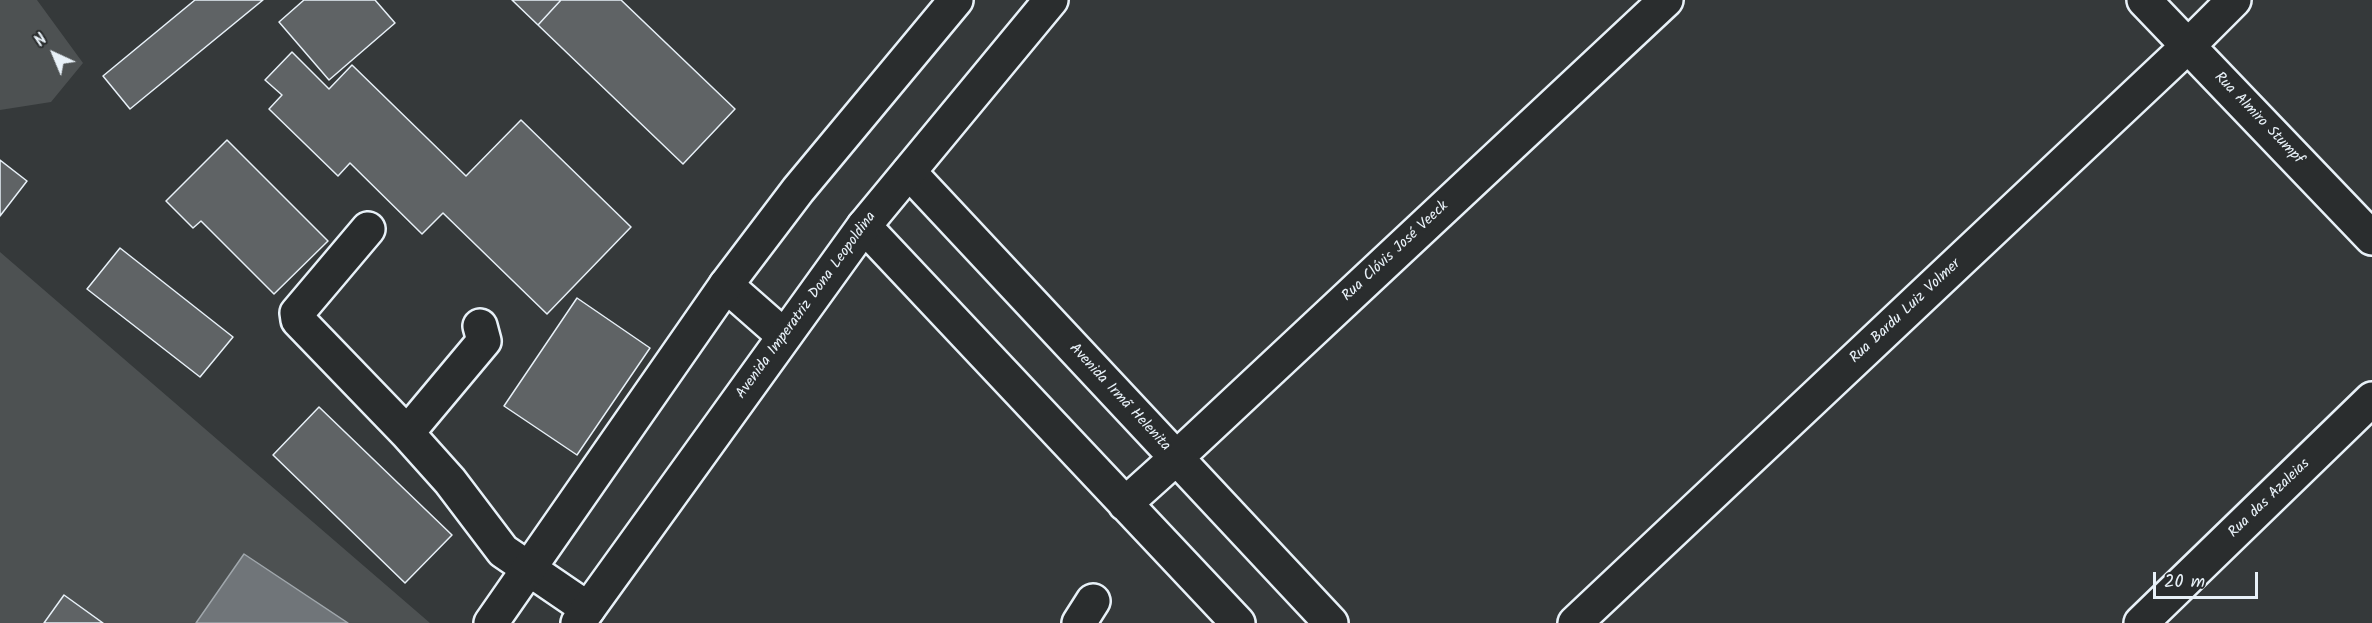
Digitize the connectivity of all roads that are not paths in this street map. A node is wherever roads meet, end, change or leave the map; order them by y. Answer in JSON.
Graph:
{"nodes":[{"id":1,"x":956,"y":0,"type":"edge"},
{"id":2,"x":1051,"y":0,"type":"edge"},
{"id":3,"x":1666,"y":0,"type":"edge"},
{"id":4,"x":2144,"y":0,"type":"edge"},
{"id":5,"x":2234,"y":0,"type":"edge"},
{"id":6,"x":2188,"y":46,"type":"junction"},
{"id":7,"x":909,"y":172,"type":"junction"},
{"id":8,"x":864,"y":226,"type":"junction"},
{"id":9,"x":368,"y":229,"type":"dead end"},
{"id":10,"x":2372,"y":238,"type":"edge"},
{"id":11,"x":726,"y":285,"type":"junction"},
{"id":12,"x":480,"y":327,"type":"dead end"},
{"id":13,"x":784,"y":336,"type":"junction"},
{"id":14,"x":2372,"y":399,"type":"edge"},
{"id":15,"x":407,"y":433,"type":"junction"},
{"id":16,"x":1175,"y":459,"type":"junction"},
{"id":17,"x":1125,"y":504,"type":"junction"},
{"id":18,"x":528,"y":569,"type":"junction"},
{"id":19,"x":583,"y":616,"type":"edge"},
{"id":20,"x":491,"y":623,"type":"edge"},
{"id":21,"x":1238,"y":623,"type":"edge"},
{"id":22,"x":1331,"y":623,"type":"edge"},
{"id":23,"x":1575,"y":623,"type":"edge"},
{"id":24,"x":2141,"y":623,"type":"edge"}],
"edges":[{"from":1,"to":11,"type":"street"},
{"from":2,"to":7,"type":"street","name":"Avenida Imperatriz Dona Leopoldina"},
{"from":3,"to":16,"type":"street","name":"Rua Clóvis José Veeck"},
{"from":4,"to":6,"type":"street","name":"Rua Almiro Stumpf"},
{"from":5,"to":6,"type":"street","name":"Rua Bardu Luiz Volmer"},
{"from":6,"to":10,"type":"street","name":"Rua Almiro Stumpf"},
{"from":6,"to":23,"type":"street","name":"Rua Bardu Luiz Volmer"},
{"from":7,"to":8,"type":"street","name":"Avenida Imperatriz Dona Leopoldina"},
{"from":7,"to":16,"type":"street","name":"Avenida Irmã Helenita"},
{"from":8,"to":13,"type":"street","name":"Avenida Imperatriz Dona Leopoldina"},
{"from":8,"to":17,"type":"street"},
{"from":9,"to":15,"type":"street"},
{"from":11,"to":13,"type":"street"},
{"from":11,"to":18,"type":"street"},
{"from":12,"to":15,"type":"street"},
{"from":13,"to":19,"type":"street","name":"Avenida Imperatriz Dona Leopoldina"},
{"from":14,"to":24,"type":"street","name":"Rua das Azaleias"},
{"from":15,"to":18,"type":"street"},
{"from":16,"to":17,"type":"street","name":"Rua Clóvis José Veeck"},
{"from":16,"to":22,"type":"street","name":"Avenida Irmã Helenita"},
{"from":17,"to":21,"type":"street"},
{"from":18,"to":19,"type":"street"},
{"from":18,"to":20,"type":"street"}]}
